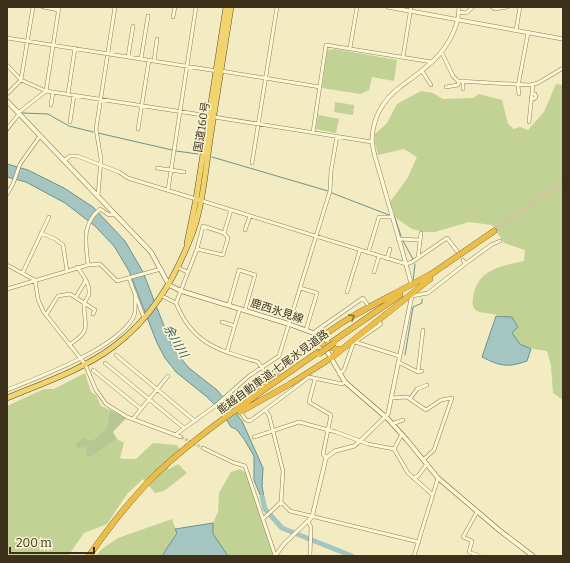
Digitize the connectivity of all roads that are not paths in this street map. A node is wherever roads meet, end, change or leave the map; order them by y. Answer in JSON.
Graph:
{"nodes":[{"id":1,"x":33,"y":7,"type":"edge"},
{"id":2,"x":43,"y":7,"type":"edge"},
{"id":3,"x":115,"y":7,"type":"edge"},
{"id":4,"x":175,"y":7,"type":"edge"},
{"id":5,"x":196,"y":7,"type":"edge"},
{"id":6,"x":226,"y":7,"type":"edge"},
{"id":7,"x":231,"y":7,"type":"edge"},
{"id":8,"x":277,"y":7,"type":"edge"},
{"id":9,"x":357,"y":7,"type":"edge"},
{"id":10,"x":388,"y":7,"type":"edge"},
{"id":11,"x":459,"y":7,"type":"edge"},
{"id":12,"x":473,"y":7,"type":"edge"},
{"id":13,"x":492,"y":7,"type":"edge"},
{"id":14,"x":507,"y":7,"type":"edge"},
{"id":15,"x":520,"y":7,"type":"edge"},
{"id":16,"x":59,"y":8,"type":"edge"},
{"id":17,"x":411,"y":9,"type":"edge"},
{"id":18,"x":459,"y":12,"type":"junction"},
{"id":19,"x":148,"y":16,"type":"dead end"},
{"id":20,"x":173,"y":17,"type":"dead end"},
{"id":21,"x":458,"y":19,"type":"junction"},
{"id":22,"x":134,"y":26,"type":"dead end"},
{"id":23,"x":516,"y":30,"type":"junction"},
{"id":24,"x":528,"y":33,"type":"junction"},
{"id":25,"x":7,"y":38,"type":"edge"},
{"id":26,"x":157,"y":39,"type":"dead end"},
{"id":27,"x":563,"y":39,"type":"edge"},
{"id":28,"x":28,"y":42,"type":"junction"},
{"id":29,"x":54,"y":45,"type":"junction"},
{"id":30,"x":75,"y":48,"type":"junction"},
{"id":31,"x":350,"y":48,"type":"junction"},
{"id":32,"x":442,"y":53,"type":"junction"},
{"id":33,"x":108,"y":54,"type":"junction"},
{"id":34,"x":128,"y":57,"type":"junction"},
{"id":35,"x":403,"y":57,"type":"junction"},
{"id":36,"x":141,"y":59,"type":"junction"},
{"id":37,"x":149,"y":60,"type":"junction"},
{"id":38,"x":154,"y":61,"type":"junction"},
{"id":39,"x":432,"y":62,"type":"junction"},
{"id":40,"x":7,"y":65,"type":"edge"},
{"id":41,"x":187,"y":66,"type":"junction"},
{"id":42,"x":563,"y":68,"type":"edge"},
{"id":43,"x":219,"y":71,"type":"junction"},
{"id":44,"x":422,"y":71,"type":"junction"},
{"id":45,"x":266,"y":79,"type":"junction"},
{"id":46,"x":21,"y":80,"type":"junction"},
{"id":47,"x":459,"y":81,"type":"junction"},
{"id":48,"x":463,"y":81,"type":"junction"},
{"id":49,"x":533,"y":84,"type":"junction"},
{"id":50,"x":431,"y":85,"type":"dead end"},
{"id":51,"x":518,"y":86,"type":"junction"},
{"id":52,"x":320,"y":87,"type":"junction"},
{"id":53,"x":446,"y":87,"type":"dead end"},
{"id":54,"x":463,"y":89,"type":"dead end"},
{"id":55,"x":46,"y":91,"type":"junction"},
{"id":56,"x":53,"y":92,"type":"junction"},
{"id":57,"x":7,"y":94,"type":"edge"},
{"id":58,"x":68,"y":94,"type":"junction"},
{"id":59,"x":519,"y":94,"type":"dead end"},
{"id":60,"x":74,"y":95,"type":"junction"},
{"id":61,"x":101,"y":99,"type":"junction"},
{"id":62,"x":7,"y":101,"type":"edge"},
{"id":63,"x":51,"y":105,"type":"dead end"},
{"id":64,"x":141,"y":106,"type":"junction"},
{"id":65,"x":180,"y":111,"type":"junction"},
{"id":66,"x":19,"y":113,"type":"junction"},
{"id":67,"x":211,"y":116,"type":"junction"},
{"id":68,"x":70,"y":122,"type":"dead end"},
{"id":69,"x":529,"y":122,"type":"dead end"},
{"id":70,"x":258,"y":124,"type":"junction"},
{"id":71,"x":7,"y":129,"type":"edge"},
{"id":72,"x":138,"y":129,"type":"dead end"},
{"id":73,"x":313,"y":132,"type":"junction"},
{"id":74,"x":40,"y":136,"type":"junction"},
{"id":75,"x":337,"y":136,"type":"junction"},
{"id":76,"x":372,"y":142,"type":"junction"},
{"id":77,"x":64,"y":161,"type":"junction"},
{"id":78,"x":252,"y":163,"type":"dead end"},
{"id":79,"x":100,"y":165,"type":"junction"},
{"id":80,"x":157,"y":168,"type":"dead end"},
{"id":81,"x":171,"y":170,"type":"junction"},
{"id":82,"x":184,"y":172,"type":"dead end"},
{"id":83,"x":168,"y":190,"type":"junction"},
{"id":84,"x":7,"y":194,"type":"edge"},
{"id":85,"x":98,"y":196,"type":"junction"},
{"id":86,"x":198,"y":200,"type":"junction"},
{"id":87,"x":231,"y":210,"type":"junction"},
{"id":88,"x":115,"y":214,"type":"junction"},
{"id":89,"x":250,"y":216,"type":"junction"},
{"id":90,"x":49,"y":217,"type":"dead end"},
{"id":91,"x":392,"y":217,"type":"junction"},
{"id":92,"x":245,"y":230,"type":"dead end"},
{"id":93,"x":494,"y":232,"type":"tunnel mouth"},
{"id":94,"x":41,"y":233,"type":"junction"},
{"id":95,"x":224,"y":233,"type":"junction"},
{"id":96,"x":421,"y":234,"type":"dead end"},
{"id":97,"x":316,"y":236,"type":"junction"},
{"id":98,"x":398,"y":239,"type":"junction"},
{"id":99,"x":420,"y":240,"type":"junction"},
{"id":100,"x":500,"y":241,"type":"dead end"},
{"id":101,"x":197,"y":249,"type":"junction"},
{"id":102,"x":360,"y":250,"type":"junction"},
{"id":103,"x":390,"y":250,"type":"dead end"},
{"id":104,"x":457,"y":251,"type":"dead end"},
{"id":105,"x":368,"y":253,"type":"junction"},
{"id":106,"x":379,"y":256,"type":"junction"},
{"id":107,"x":418,"y":258,"type":"junction"},
{"id":108,"x":387,"y":259,"type":"junction"},
{"id":109,"x":463,"y":260,"type":"dead end"},
{"id":110,"x":7,"y":264,"type":"edge"},
{"id":111,"x":406,"y":264,"type":"junction"},
{"id":112,"x":466,"y":264,"type":"junction"},
{"id":113,"x":88,"y":265,"type":"junction"},
{"id":114,"x":77,"y":267,"type":"junction"},
{"id":115,"x":177,"y":267,"type":"junction"},
{"id":116,"x":161,"y":269,"type":"junction"},
{"id":117,"x":67,"y":271,"type":"junction"},
{"id":118,"x":23,"y":272,"type":"junction"},
{"id":119,"x":187,"y":272,"type":"junction"},
{"id":120,"x":374,"y":272,"type":"dead end"},
{"id":121,"x":430,"y":277,"type":"junction"},
{"id":122,"x":130,"y":278,"type":"junction"},
{"id":123,"x":35,"y":280,"type":"junction"},
{"id":124,"x":86,"y":280,"type":"junction"},
{"id":125,"x":411,"y":283,"type":"dead end"},
{"id":126,"x":169,"y":285,"type":"junction"},
{"id":127,"x":300,"y":288,"type":"junction"},
{"id":128,"x":7,"y":289,"type":"edge"},
{"id":129,"x":181,"y":291,"type":"junction"},
{"id":130,"x":347,"y":292,"type":"dead end"},
{"id":131,"x":136,"y":295,"type":"junction"},
{"id":132,"x":76,"y":296,"type":"junction"},
{"id":133,"x":162,"y":296,"type":"junction"},
{"id":134,"x":412,"y":296,"type":"joint"},
{"id":135,"x":84,"y":303,"type":"junction"},
{"id":136,"x":176,"y":303,"type":"junction"},
{"id":137,"x":367,"y":304,"type":"dead end"},
{"id":138,"x":229,"y":305,"type":"junction"},
{"id":139,"x":240,"y":308,"type":"junction"},
{"id":140,"x":244,"y":310,"type":"junction"},
{"id":141,"x":93,"y":314,"type":"dead end"},
{"id":142,"x":46,"y":315,"type":"junction"},
{"id":143,"x":144,"y":319,"type":"junction"},
{"id":144,"x":222,"y":322,"type":"dead end"},
{"id":145,"x":379,"y":322,"type":"dead end"},
{"id":146,"x":289,"y":324,"type":"junction"},
{"id":147,"x":234,"y":326,"type":"junction"},
{"id":148,"x":306,"y":330,"type":"junction"},
{"id":149,"x":423,"y":330,"type":"dead end"},
{"id":150,"x":313,"y":333,"type":"junction"},
{"id":151,"x":321,"y":341,"type":"junction"},
{"id":152,"x":355,"y":342,"type":"junction"},
{"id":153,"x":69,"y":345,"type":"junction"},
{"id":154,"x":342,"y":349,"type":"junction"},
{"id":155,"x":227,"y":352,"type":"junction"},
{"id":156,"x":116,"y":355,"type":"dead end"},
{"id":157,"x":399,"y":356,"type":"junction"},
{"id":158,"x":331,"y":358,"type":"junction"},
{"id":159,"x":80,"y":359,"type":"junction"},
{"id":160,"x":398,"y":362,"type":"junction"},
{"id":161,"x":105,"y":363,"type":"dead end"},
{"id":162,"x":85,"y":364,"type":"junction"},
{"id":163,"x":262,"y":368,"type":"junction"},
{"id":164,"x":94,"y":370,"type":"dead end"},
{"id":165,"x":266,"y":374,"type":"dead end"},
{"id":166,"x":339,"y":374,"type":"junction"},
{"id":167,"x":168,"y":376,"type":"dead end"},
{"id":168,"x":315,"y":379,"type":"junction"},
{"id":169,"x":344,"y":382,"type":"junction"},
{"id":170,"x":427,"y":385,"type":"dead end"},
{"id":171,"x":158,"y":389,"type":"junction"},
{"id":172,"x":7,"y":390,"type":"edge"},
{"id":173,"x":280,"y":394,"type":"dead end"},
{"id":174,"x":227,"y":395,"type":"junction"},
{"id":175,"x":283,"y":397,"type":"junction"},
{"id":176,"x":7,"y":398,"type":"edge"},
{"id":177,"x":392,"y":398,"type":"junction"},
{"id":178,"x":149,"y":399,"type":"junction"},
{"id":179,"x":410,"y":399,"type":"junction"},
{"id":180,"x":141,"y":409,"type":"junction"},
{"id":181,"x":237,"y":409,"type":"junction"},
{"id":182,"x":265,"y":410,"type":"junction"},
{"id":183,"x":385,"y":416,"type":"junction"},
{"id":184,"x":133,"y":419,"type":"junction"},
{"id":185,"x":194,"y":420,"type":"junction"},
{"id":186,"x":224,"y":420,"type":"junction"},
{"id":187,"x":403,"y":420,"type":"dead end"},
{"id":188,"x":392,"y":424,"type":"junction"},
{"id":189,"x":184,"y":428,"type":"junction"},
{"id":190,"x":328,"y":430,"type":"junction"},
{"id":191,"x":272,"y":431,"type":"junction"},
{"id":192,"x":175,"y":434,"type":"junction"},
{"id":193,"x":402,"y":434,"type":"junction"},
{"id":194,"x":182,"y":437,"type":"tunnel mouth"},
{"id":195,"x":254,"y":437,"type":"dead end"},
{"id":196,"x":360,"y":441,"type":"junction"},
{"id":197,"x":203,"y":448,"type":"tunnel mouth"},
{"id":198,"x":394,"y":449,"type":"junction"},
{"id":199,"x":326,"y":458,"type":"junction"},
{"id":200,"x":424,"y":459,"type":"junction"},
{"id":201,"x":427,"y":464,"type":"junction"},
{"id":202,"x":413,"y":478,"type":"junction"},
{"id":203,"x":438,"y":478,"type":"junction"},
{"id":204,"x":433,"y":495,"type":"junction"},
{"id":205,"x":281,"y":502,"type":"junction"},
{"id":206,"x":477,"y":512,"type":"junction"},
{"id":207,"x":312,"y":516,"type":"junction"},
{"id":208,"x":264,"y":518,"type":"junction"},
{"id":209,"x":308,"y":522,"type":"junction"},
{"id":210,"x":419,"y":542,"type":"junction"},
{"id":211,"x":469,"y":552,"type":"junction"},
{"id":212,"x":89,"y":556,"type":"edge"},
{"id":213,"x":92,"y":556,"type":"edge"},
{"id":214,"x":275,"y":556,"type":"edge"},
{"id":215,"x":310,"y":556,"type":"edge"},
{"id":216,"x":414,"y":556,"type":"edge"},
{"id":217,"x":468,"y":556,"type":"edge"},
{"id":218,"x":479,"y":556,"type":"edge"},
{"id":219,"x":533,"y":556,"type":"edge"}],
"edges":[{"from":1,"to":28,"type":"street"},
{"from":2,"to":16,"type":"street"},
{"from":3,"to":33,"type":"street"},
{"from":4,"to":20,"type":"street"},
{"from":5,"to":41,"type":"street"},
{"from":6,"to":43,"type":"highway","name":"国道160号"},
{"from":7,"to":43,"type":"highway","name":"国道160号"},
{"from":8,"to":45,"type":"street"},
{"from":9,"to":31,"type":"street"},
{"from":10,"to":17,"type":"street"},
{"from":11,"to":18,"type":"street"},
{"from":12,"to":18,"type":"street"},
{"from":13,"to":14,"type":"street"},
{"from":15,"to":23,"type":"street"},
{"from":16,"to":29,"type":"street"},
{"from":17,"to":21,"type":"street"},
{"from":17,"to":35,"type":"street"},
{"from":18,"to":21,"type":"street"},
{"from":19,"to":36,"type":"street"},
{"from":21,"to":23,"type":"street"},
{"from":21,"to":32,"type":"street"},
{"from":22,"to":34,"type":"street"},
{"from":23,"to":24,"type":"street"},
{"from":24,"to":27,"type":"street"},
{"from":24,"to":51,"type":"street"},
{"from":25,"to":28,"type":"street"},
{"from":26,"to":38,"type":"street"},
{"from":28,"to":29,"type":"street"},
{"from":28,"to":46,"type":"street"},
{"from":29,"to":30,"type":"street"},
{"from":29,"to":55,"type":"street"},
{"from":30,"to":33,"type":"street"},
{"from":30,"to":58,"type":"street"},
{"from":31,"to":35,"type":"street"},
{"from":31,"to":52,"type":"street"},
{"from":32,"to":39,"type":"street"},
{"from":32,"to":47,"type":"street"},
{"from":33,"to":34,"type":"street"},
{"from":33,"to":61,"type":"street"},
{"from":34,"to":36,"type":"street"},
{"from":35,"to":39,"type":"street"},
{"from":36,"to":37,"type":"street"},
{"from":37,"to":38,"type":"street"},
{"from":37,"to":64,"type":"street"},
{"from":38,"to":41,"type":"street"},
{"from":39,"to":44,"type":"street"},
{"from":40,"to":46,"type":"street"},
{"from":41,"to":43,"type":"street"},
{"from":41,"to":65,"type":"street"},
{"from":42,"to":49,"type":"street"},
{"from":43,"to":45,"type":"street"},
{"from":43,"to":67,"type":"highway","name":"国道160号"},
{"from":44,"to":50,"type":"street"},
{"from":44,"to":76,"type":"street"},
{"from":45,"to":52,"type":"street"},
{"from":45,"to":70,"type":"street"},
{"from":46,"to":55,"type":"street"},
{"from":46,"to":57,"type":"street"},
{"from":47,"to":48,"type":"street"},
{"from":47,"to":53,"type":"street"},
{"from":48,"to":51,"type":"street"},
{"from":48,"to":54,"type":"street"},
{"from":49,"to":51,"type":"street"},
{"from":49,"to":69,"type":"street"},
{"from":51,"to":59,"type":"street"},
{"from":52,"to":73,"type":"street"},
{"from":55,"to":56,"type":"street"},
{"from":55,"to":66,"type":"street"},
{"from":56,"to":58,"type":"street"},
{"from":56,"to":63,"type":"street"},
{"from":58,"to":60,"type":"street"},
{"from":60,"to":61,"type":"street"},
{"from":60,"to":68,"type":"street"},
{"from":61,"to":64,"type":"street"},
{"from":61,"to":79,"type":"street"},
{"from":62,"to":66,"type":"main road"},
{"from":64,"to":65,"type":"street"},
{"from":64,"to":72,"type":"street"},
{"from":65,"to":67,"type":"street"},
{"from":65,"to":81,"type":"street"},
{"from":66,"to":71,"type":"street"},
{"from":66,"to":74,"type":"main road"},
{"from":67,"to":70,"type":"street"},
{"from":67,"to":86,"type":"highway","name":"国道160号"},
{"from":70,"to":73,"type":"street"},
{"from":70,"to":78,"type":"street"},
{"from":73,"to":75,"type":"street"},
{"from":74,"to":77,"type":"main road"},
{"from":74,"to":84,"type":"street"},
{"from":75,"to":76,"type":"street"},
{"from":75,"to":97,"type":"street"},
{"from":76,"to":91,"type":"street"},
{"from":77,"to":79,"type":"street"},
{"from":77,"to":85,"type":"main road"},
{"from":79,"to":83,"type":"street"},
{"from":79,"to":85,"type":"street"},
{"from":80,"to":81,"type":"street"},
{"from":81,"to":82,"type":"street"},
{"from":81,"to":83,"type":"street"},
{"from":83,"to":86,"type":"street"},
{"from":85,"to":88,"type":"main road"},
{"from":86,"to":87,"type":"street"},
{"from":86,"to":115,"type":"highway","name":"国道160号"},
{"from":87,"to":89,"type":"street"},
{"from":87,"to":95,"type":"street"},
{"from":88,"to":113,"type":"street"},
{"from":88,"to":116,"type":"main road"},
{"from":89,"to":92,"type":"street"},
{"from":89,"to":97,"type":"street"},
{"from":90,"to":94,"type":"street"},
{"from":91,"to":98,"type":"street"},
{"from":91,"to":105,"type":"street"},
{"from":93,"to":121,"type":"highway","name":"能越自動車道;七尾氷見道路"},
{"from":94,"to":117,"type":"street"},
{"from":94,"to":118,"type":"street"},
{"from":95,"to":101,"type":"street"},
{"from":95,"to":101,"type":"street"},
{"from":96,"to":99,"type":"street"},
{"from":97,"to":102,"type":"street"},
{"from":97,"to":127,"type":"street"},
{"from":98,"to":99,"type":"street"},
{"from":98,"to":111,"type":"street"},
{"from":99,"to":107,"type":"street"},
{"from":100,"to":112,"type":"street"},
{"from":101,"to":119,"type":"street"},
{"from":102,"to":105,"type":"street"},
{"from":102,"to":130,"type":"street"},
{"from":103,"to":108,"type":"street"},
{"from":104,"to":107,"type":"street"},
{"from":105,"to":106,"type":"street"},
{"from":106,"to":108,"type":"street"},
{"from":106,"to":120,"type":"street"},
{"from":107,"to":111,"type":"street"},
{"from":108,"to":111,"type":"street"},
{"from":109,"to":112,"type":"street"},
{"from":110,"to":118,"type":"street"},
{"from":111,"to":125,"type":"street"},
{"from":112,"to":134,"type":"street"},
{"from":113,"to":114,"type":"street"},
{"from":113,"to":122,"type":"street"},
{"from":114,"to":117,"type":"street"},
{"from":114,"to":124,"type":"street"},
{"from":115,"to":119,"type":"street"},
{"from":115,"to":126,"type":"highway","name":"国道160号"},
{"from":116,"to":122,"type":"street"},
{"from":116,"to":126,"type":"main road"},
{"from":117,"to":123,"type":"street"},
{"from":118,"to":123,"type":"street"},
{"from":119,"to":129,"type":"street"},
{"from":151,"to":121,"type":"highway","one_way":true},
{"from":121,"to":154,"type":"highway"},
{"from":121,"to":181,"type":"highway","name":"能越自動車道;七尾氷見道路","bridge":true},
{"from":122,"to":131,"type":"street"},
{"from":123,"to":128,"type":"street"},
{"from":123,"to":142,"type":"street"},
{"from":124,"to":132,"type":"street"},
{"from":124,"to":135,"type":"street"},
{"from":126,"to":129,"type":"main road","name":"鹿西氷見線"},
{"from":126,"to":133,"type":"highway","name":"国道160号"},
{"from":127,"to":146,"type":"street"},
{"from":127,"to":148,"type":"street"},
{"from":129,"to":136,"type":"street"},
{"from":129,"to":138,"type":"main road","name":"鹿西氷見線"},
{"from":131,"to":143,"type":"street"},
{"from":131,"to":159,"type":"street"},
{"from":132,"to":135,"type":"street"},
{"from":132,"to":142,"type":"street"},
{"from":133,"to":136,"type":"street"},
{"from":133,"to":143,"type":"highway","name":"国道160号"},
{"from":134,"to":157,"type":"street"},
{"from":135,"to":141,"type":"street"},
{"from":135,"to":153,"type":"street"},
{"from":136,"to":155,"type":"street"},
{"from":137,"to":150,"type":"street"},
{"from":138,"to":139,"type":"main road","name":"鹿西氷見線"},
{"from":138,"to":140,"type":"street"},
{"from":139,"to":140,"type":"main road","name":"鹿西氷見線"},
{"from":139,"to":147,"type":"street"},
{"from":140,"to":146,"type":"main road","name":"鹿西氷見線"},
{"from":142,"to":153,"type":"street"},
{"from":143,"to":162,"type":"highway","name":"国道160号"},
{"from":144,"to":147,"type":"street"},
{"from":145,"to":152,"type":"street"},
{"from":146,"to":148,"type":"main road","name":"鹿西氷見線"},
{"from":146,"to":163,"type":"street"},
{"from":147,"to":155,"type":"street"},
{"from":148,"to":150,"type":"main road","name":"鹿西氷見線"},
{"from":149,"to":160,"type":"street"},
{"from":150,"to":151,"type":"main road","name":"鹿西氷見線"},
{"from":151,"to":154,"type":"highway"},
{"from":151,"to":158,"type":"main road","name":"鹿西氷見線"},
{"from":151,"to":181,"type":"highway"},
{"from":152,"to":157,"type":"street"},
{"from":152,"to":166,"type":"street"},
{"from":153,"to":159,"type":"street"},
{"from":154,"to":158,"type":"highway"},
{"from":155,"to":163,"type":"street"},
{"from":156,"to":171,"type":"street"},
{"from":157,"to":160,"type":"street"},
{"from":158,"to":166,"type":"main road","name":"鹿西氷見線"},
{"from":158,"to":181,"type":"highway"},
{"from":159,"to":162,"type":"street"},
{"from":159,"to":172,"type":"street"},
{"from":160,"to":177,"type":"street"},
{"from":161,"to":178,"type":"street"},
{"from":162,"to":176,"type":"highway","name":"国道160号"},
{"from":162,"to":184,"type":"street"},
{"from":163,"to":165,"type":"street"},
{"from":163,"to":174,"type":"street"},
{"from":164,"to":180,"type":"street"},
{"from":166,"to":169,"type":"main road","name":"鹿西氷見線"},
{"from":167,"to":171,"type":"street"},
{"from":168,"to":169,"type":"street"},
{"from":168,"to":175,"type":"street"},
{"from":168,"to":190,"type":"street"},
{"from":169,"to":183,"type":"main road","name":"鹿西氷見線"},
{"from":170,"to":179,"type":"street"},
{"from":171,"to":178,"type":"street"},
{"from":171,"to":185,"type":"street"},
{"from":173,"to":175,"type":"street"},
{"from":174,"to":181,"type":"street"},
{"from":174,"to":185,"type":"street"},
{"from":175,"to":182,"type":"street"},
{"from":177,"to":179,"type":"street"},
{"from":177,"to":183,"type":"street"},
{"from":178,"to":180,"type":"street"},
{"from":178,"to":189,"type":"street"},
{"from":179,"to":200,"type":"street"},
{"from":180,"to":184,"type":"street"},
{"from":181,"to":182,"type":"street"},
{"from":181,"to":186,"type":"highway","name":"能越自動車道;七尾氷見道路"},
{"from":182,"to":191,"type":"street"},
{"from":183,"to":188,"type":"main road","name":"鹿西氷見線"},
{"from":183,"to":196,"type":"street"},
{"from":184,"to":192,"type":"street"},
{"from":185,"to":189,"type":"street"},
{"from":186,"to":212,"type":"highway","name":"能越自動車道;七尾氷見道路"},
{"from":186,"to":213,"type":"highway","name":"能越自動車道;七尾氷見道路"},
{"from":187,"to":188,"type":"street"},
{"from":188,"to":193,"type":"main road","name":"鹿西氷見線"},
{"from":189,"to":192,"type":"street"},
{"from":190,"to":191,"type":"street"},
{"from":190,"to":196,"type":"street"},
{"from":190,"to":199,"type":"street"},
{"from":191,"to":195,"type":"street"},
{"from":191,"to":205,"type":"street"},
{"from":192,"to":194,"type":"street"},
{"from":193,"to":198,"type":"street"},
{"from":193,"to":200,"type":"main road","name":"鹿西氷見線"},
{"from":196,"to":198,"type":"street"},
{"from":196,"to":199,"type":"street"},
{"from":197,"to":208,"type":"street"},
{"from":198,"to":202,"type":"street"},
{"from":199,"to":207,"type":"street"},
{"from":200,"to":201,"type":"main road","name":"鹿西氷見線"},
{"from":201,"to":202,"type":"street"},
{"from":201,"to":203,"type":"main road","name":"鹿西氷見線"},
{"from":202,"to":204,"type":"street"},
{"from":203,"to":204,"type":"street"},
{"from":203,"to":206,"type":"main road","name":"鹿西氷見線"},
{"from":204,"to":210,"type":"street"},
{"from":205,"to":207,"type":"street"},
{"from":205,"to":208,"type":"street"},
{"from":206,"to":211,"type":"street"},
{"from":206,"to":219,"type":"main road","name":"鹿西氷見線"},
{"from":207,"to":209,"type":"street"},
{"from":207,"to":210,"type":"street"},
{"from":208,"to":214,"type":"street"},
{"from":209,"to":214,"type":"street"},
{"from":209,"to":215,"type":"street"},
{"from":210,"to":216,"type":"street"},
{"from":211,"to":217,"type":"street"},
{"from":211,"to":218,"type":"street"}]}
